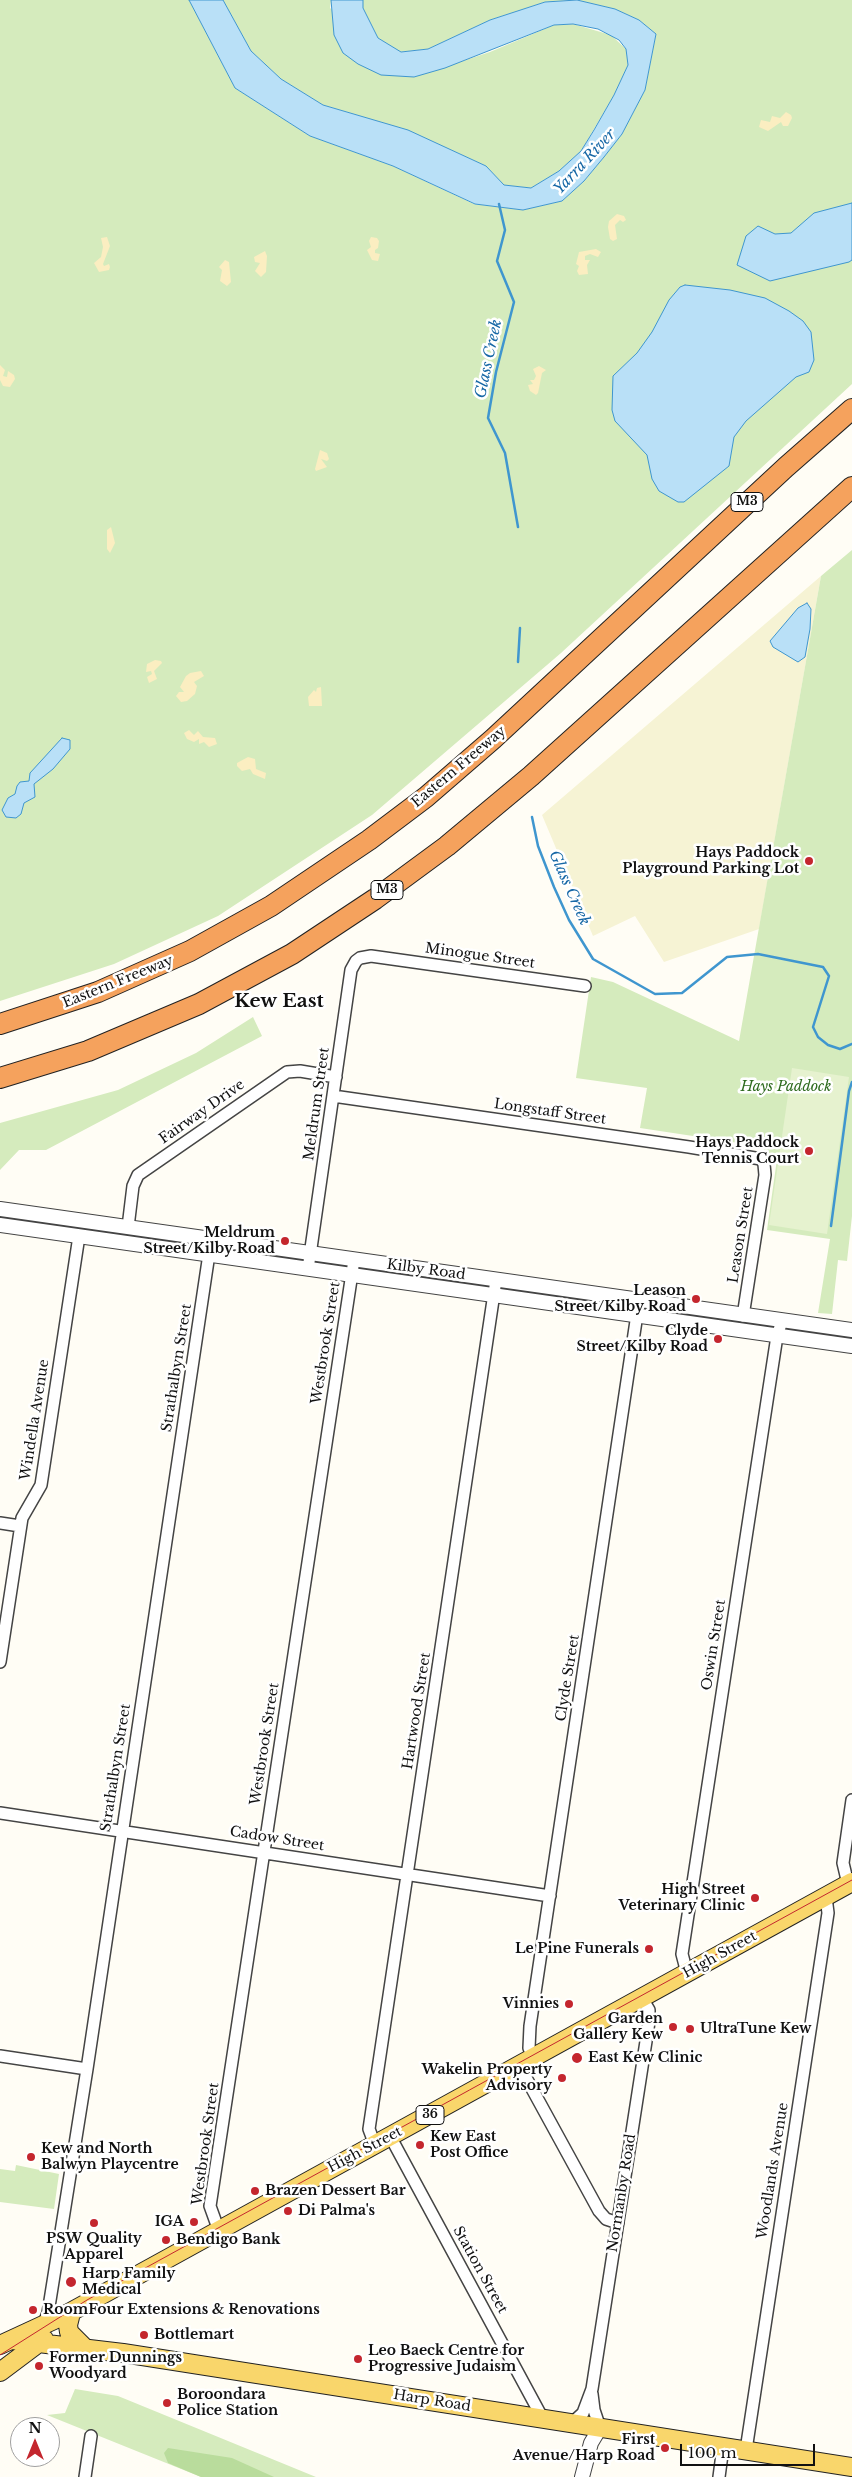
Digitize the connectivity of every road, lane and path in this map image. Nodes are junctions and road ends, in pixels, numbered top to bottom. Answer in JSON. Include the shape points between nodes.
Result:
{"nodes":[{"id":1,"x":852,"y":410,"type":"edge"},
{"id":2,"x":852,"y":487,"type":"edge"},
{"id":3,"x":852,"y":504,"type":"edge"},
{"id":4,"x":716,"y":608,"type":"junction"},
{"id":5,"x":371,"y":956,"type":"joint"},
{"id":6,"x":585,"y":986,"type":"dead end"},
{"id":7,"x":0,"y":1024,"type":"edge"},
{"id":8,"x":336,"y":1077,"type":"junction"},
{"id":9,"x":0,"y":1078,"type":"edge"},
{"id":10,"x":333,"y":1096,"type":"junction"},
{"id":11,"x":761,"y":1159,"type":"joint"},
{"id":12,"x":0,"y":1209,"type":"edge"},
{"id":13,"x":0,"y":1225,"type":"edge"},
{"id":14,"x":128,"y":1228,"type":"junction"},
{"id":15,"x":79,"y":1236,"type":"junction"},
{"id":16,"x":209,"y":1254,"type":"junction"},
{"id":17,"x":309,"y":1254,"type":"junction"},
{"id":18,"x":354,"y":1260,"type":"junction"},
{"id":19,"x":308,"y":1269,"type":"junction"},
{"id":20,"x":351,"y":1275,"type":"junction"},
{"id":21,"x":496,"y":1280,"type":"junction"},
{"id":22,"x":494,"y":1296,"type":"junction"},
{"id":23,"x":639,"y":1301,"type":"junction"},
{"id":24,"x":637,"y":1316,"type":"junction"},
{"id":25,"x":743,"y":1316,"type":"junction"},
{"id":26,"x":782,"y":1321,"type":"junction"},
{"id":27,"x":852,"y":1330,"type":"edge"},
{"id":28,"x":777,"y":1336,"type":"junction"},
{"id":29,"x":852,"y":1346,"type":"edge"},
{"id":30,"x":0,"y":1523,"type":"edge"},
{"id":31,"x":20,"y":1526,"type":"junction"},
{"id":32,"x":0,"y":1662,"type":"edge"},
{"id":33,"x":852,"y":1800,"type":"edge"},
{"id":34,"x":0,"y":1813,"type":"edge"},
{"id":35,"x":122,"y":1831,"type":"junction"},
{"id":36,"x":264,"y":1852,"type":"junction"},
{"id":37,"x":407,"y":1874,"type":"junction"},
{"id":38,"x":850,"y":1883,"type":"edge"},
{"id":39,"x":550,"y":1896,"type":"junction"},
{"id":40,"x":826,"y":1897,"type":"junction"},
{"id":41,"x":687,"y":1973,"type":"junction"},
{"id":42,"x":642,"y":1998,"type":"junction"},
{"id":43,"x":0,"y":2056,"type":"edge"},
{"id":44,"x":526,"y":2062,"type":"junction"},
{"id":45,"x":87,"y":2068,"type":"junction"},
{"id":46,"x":382,"y":2141,"type":"junction"},
{"id":47,"x":618,"y":2223,"type":"junction"},
{"id":48,"x":219,"y":2231,"type":"junction"},
{"id":49,"x":52,"y":2287,"type":"junction"},
{"id":50,"x":68,"y":2316,"type":"junction"},
{"id":51,"x":42,"y":2326,"type":"junction"},
{"id":52,"x":4,"y":2341,"type":"edge"},
{"id":53,"x":38,"y":2344,"type":"junction"},
{"id":54,"x":85,"y":2348,"type":"junction"},
{"id":55,"x":0,"y":2372,"type":"edge"},
{"id":56,"x":592,"y":2390,"type":"junction"},
{"id":57,"x":543,"y":2419,"type":"junction"},
{"id":58,"x":585,"y":2425,"type":"junction"},
{"id":59,"x":91,"y":2436,"type":"dead end"},
{"id":60,"x":723,"y":2447,"type":"junction"},
{"id":61,"x":746,"y":2450,"type":"junction"},
{"id":62,"x":852,"y":2467,"type":"edge"},
{"id":63,"x":582,"y":2476,"type":"edge"},
{"id":64,"x":85,"y":2477,"type":"edge"},
{"id":65,"x":719,"y":2477,"type":"edge"}],
"edges":[{"from":1,"to":7,"type":"highway","name":"Eastern Freeway","number":"M3","via":[[766,485],[493,740],[369,840],[271,906],[190,951],[98,992]]},
{"from":2,"to":4,"type":"highway","number":"M3"},
{"from":3,"to":4,"type":"highway"},
{"from":4,"to":9,"type":"highway","number":"M3","via":[[489,812],[332,929],[249,979],[167,1019],[88,1051]]},
{"from":5,"to":6,"type":"street","name":"Minogue Street"},
{"from":5,"to":8,"type":"street","name":"Meldrum Street","via":[[360,958],[352,970]]},
{"from":8,"to":10,"type":"street","name":"Meldrum Street"},
{"from":8,"to":14,"type":"street","name":"Fairway Drive","via":[[287,1072],[138,1175],[133,1182]]},
{"from":10,"to":11,"type":"street","name":"Longstaff Street"},
{"from":10,"to":17,"type":"street","name":"Meldrum Street"},
{"from":11,"to":25,"type":"street","name":"Leason Street","via":[[765,1176]]},
{"from":12,"to":14,"type":"street","name":"Kilby Road"},
{"from":13,"to":15,"type":"street","name":"Kilby Road"},
{"from":14,"to":17,"type":"street","name":"Kilby Road"},
{"from":15,"to":16,"type":"street","name":"Kilby Road"},
{"from":15,"to":31,"type":"street","name":"Windella Avenue","via":[[41,1485]]},
{"from":16,"to":19,"type":"street","name":"Kilby Road"},
{"from":16,"to":35,"type":"street","name":"Strathalbyn Street"},
{"from":17,"to":18,"type":"street","name":"Kilby Road"},
{"from":17,"to":19,"type":"street","name":"Meldrum Street"},
{"from":18,"to":20,"type":"street","name":"Westbrook Street"},
{"from":18,"to":21,"type":"street","name":"Kilby Road"},
{"from":19,"to":20,"type":"street","name":"Kilby Road"},
{"from":20,"to":22,"type":"street","name":"Kilby Road"},
{"from":20,"to":36,"type":"street","name":"Westbrook Street"},
{"from":21,"to":22,"type":"street","name":"Hartwood Street"},
{"from":21,"to":23,"type":"street","name":"Kilby Road"},
{"from":22,"to":24,"type":"street","name":"Kilby Road"},
{"from":22,"to":37,"type":"street","name":"Hartwood Street"},
{"from":23,"to":24,"type":"street","name":"Clyde Street"},
{"from":23,"to":25,"type":"street","name":"Kilby Road"},
{"from":24,"to":28,"type":"street","name":"Kilby Road"},
{"from":24,"to":39,"type":"street","name":"Clyde Street"},
{"from":25,"to":26,"type":"street","name":"Kilby Road"},
{"from":26,"to":27,"type":"street","name":"Kilby Road"},
{"from":26,"to":28,"type":"street","name":"Oswin Street"},
{"from":28,"to":29,"type":"street","name":"Kilby Road"},
{"from":28,"to":41,"type":"street","name":"Oswin Street","via":[[682,1954]]},
{"from":30,"to":31,"type":"street"},
{"from":31,"to":32,"type":"street","name":"Windella Avenue"},
{"from":33,"to":38,"type":"street","via":[[843,1863]]},
{"from":34,"to":35,"type":"street","name":"Cadow Street"},
{"from":35,"to":36,"type":"street","name":"Cadow Street"},
{"from":35,"to":45,"type":"street","name":"Strathalbyn Street"},
{"from":36,"to":37,"type":"street","name":"Cadow Street"},
{"from":36,"to":48,"type":"street","name":"Westbrook Street","via":[[210,2206]]},
{"from":37,"to":39,"type":"street","name":"Cadow Street"},
{"from":37,"to":46,"type":"street","name":"Hartwood Street","via":[[368,2129]]},
{"from":38,"to":40,"type":"main road","name":"High Street","number":"36"},
{"from":39,"to":44,"type":"street","name":"Clyde Street"},
{"from":40,"to":41,"type":"main road","name":"High Street","number":"36"},
{"from":40,"to":61,"type":"street","name":"Woodlands Avenue","via":[[828,1913]]},
{"from":41,"to":42,"type":"main road","name":"High Street","number":"36"},
{"from":42,"to":44,"type":"main road","name":"High Street","number":"36"},
{"from":42,"to":47,"type":"street","name":"Normanby Road","via":[[649,2010],[649,2022]]},
{"from":43,"to":45,"type":"street"},
{"from":44,"to":46,"type":"main road","name":"High Street","number":"36"},
{"from":44,"to":47,"type":"street","via":[[600,2211],[606,2219]]},
{"from":45,"to":49,"type":"street","name":"Strathalbyn Street"},
{"from":46,"to":48,"type":"main road","name":"High Street","number":"36"},
{"from":46,"to":57,"type":"street","name":"Station Street"},
{"from":47,"to":56,"type":"street","name":"Normanby Road"},
{"from":48,"to":50,"type":"main road","name":"High Street","number":"36"},
{"from":49,"to":50,"type":"street","name":"Strathalbyn Street","via":[[53,2305]]},
{"from":49,"to":51,"type":"street","name":"Strathalbyn Street","via":[[48,2317]]},
{"from":50,"to":51,"type":"main road","name":"High Street","number":"36"},
{"from":50,"to":53,"type":"main road","name":"High Street","number":"36"},
{"from":50,"to":54,"type":"main road","via":[[68,2330]]},
{"from":51,"to":52,"type":"main road","name":"High Street","number":"36"},
{"from":52,"to":53,"type":"main road","name":"Harp Road"},
{"from":53,"to":54,"type":"main road","name":"Harp Road"},
{"from":53,"to":55,"type":"main road","name":"High Street","number":"36"},
{"from":54,"to":57,"type":"main road","name":"Harp Road"},
{"from":56,"to":58,"type":"street","name":"Normanby Road","via":[[583,2413]]},
{"from":56,"to":58,"type":"street","name":"Normanby Road","via":[[594,2410]]},
{"from":57,"to":58,"type":"main road","name":"Harp Road"},
{"from":58,"to":60,"type":"main road","name":"Harp Road"},
{"from":58,"to":63,"type":"street","name":"Normanby Road"},
{"from":59,"to":64,"type":"street"},
{"from":60,"to":61,"type":"main road","name":"Harp Road"},
{"from":60,"to":65,"type":"street"},
{"from":61,"to":62,"type":"main road","name":"Harp Road"}]}
